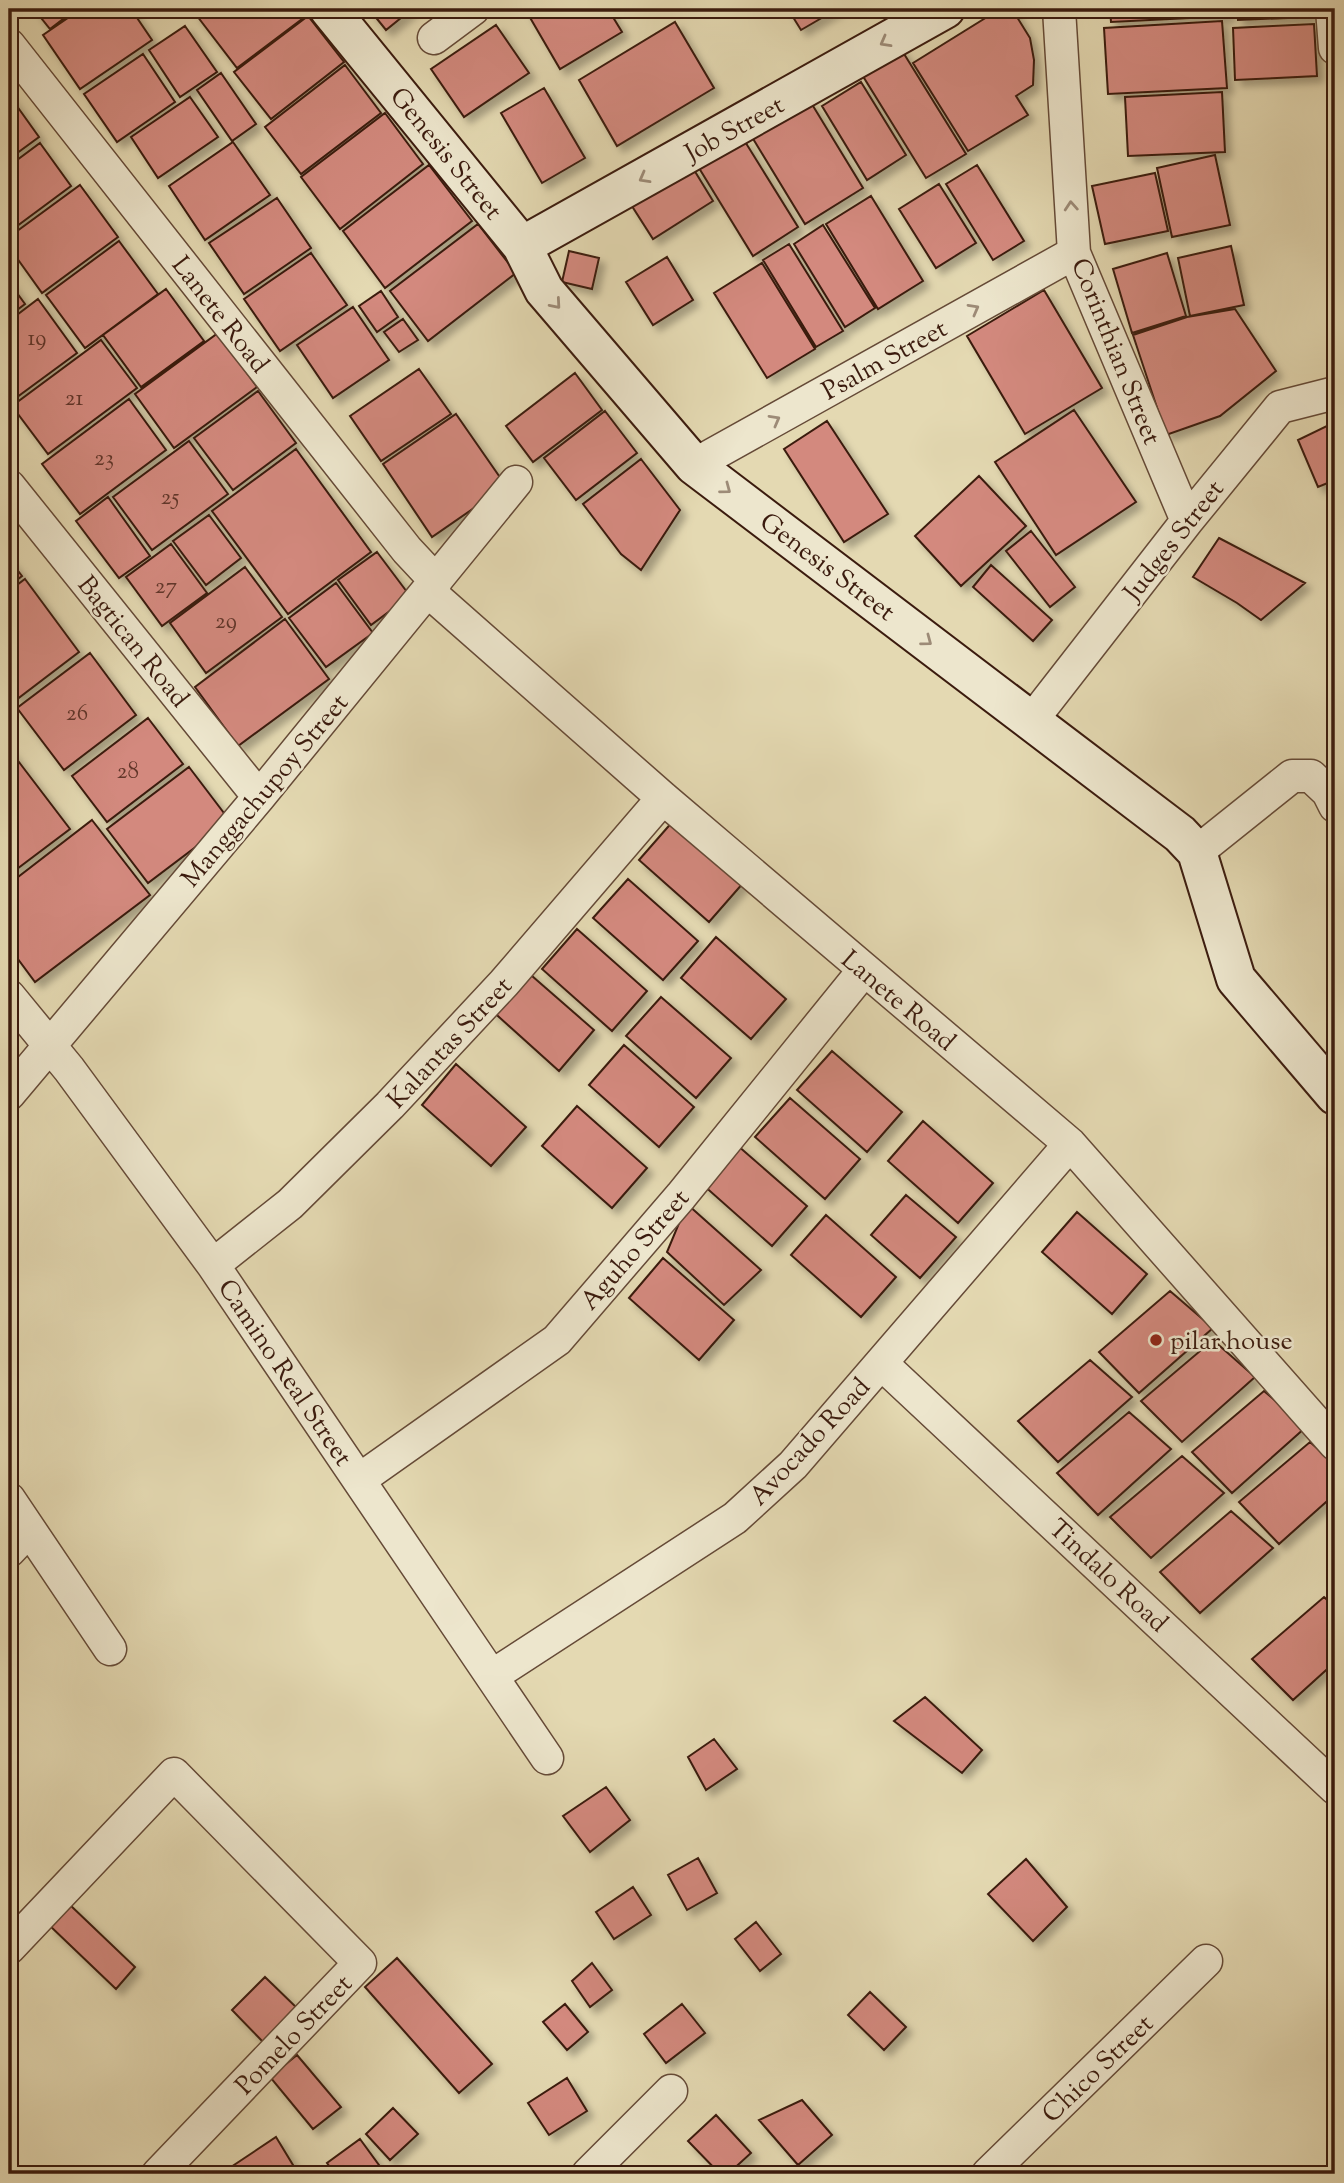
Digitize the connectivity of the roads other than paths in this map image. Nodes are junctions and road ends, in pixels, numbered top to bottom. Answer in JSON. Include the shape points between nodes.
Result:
{"nodes":[{"id":1,"x":329,"y":9,"type":"edge"},
{"id":2,"x":473,"y":9,"type":"edge"},
{"id":3,"x":945,"y":9,"type":"edge"},
{"id":4,"x":1059,"y":9,"type":"edge"},
{"id":5,"x":1332,"y":9,"type":"edge"},
{"id":6,"x":434,"y":38,"type":"dead end"},
{"id":7,"x":9,"y":45,"type":"edge"},
{"id":8,"x":1335,"y":48,"type":"edge"},
{"id":9,"x":522,"y":246,"type":"junction"},
{"id":10,"x":1074,"y":253,"type":"junction"},
{"id":11,"x":1335,"y":393,"type":"edge"},
{"id":12,"x":694,"y":465,"type":"junction"},
{"id":13,"x":516,"y":482,"type":"dead end"},
{"id":14,"x":9,"y":486,"type":"edge"},
{"id":15,"x":1187,"y":521,"type":"junction"},
{"id":16,"x":432,"y":586,"type":"junction"},
{"id":17,"x":1032,"y":720,"type":"junction"},
{"id":18,"x":259,"y":797,"type":"junction"},
{"id":19,"x":663,"y":798,"type":"junction"},
{"id":20,"x":1335,"y":806,"type":"edge"},
{"id":21,"x":1197,"y":852,"type":"junction"},
{"id":22,"x":864,"y":970,"type":"junction"},
{"id":23,"x":9,"y":996,"type":"edge"},
{"id":24,"x":50,"y":1046,"type":"junction"},
{"id":25,"x":9,"y":1094,"type":"edge"},
{"id":26,"x":1335,"y":1095,"type":"edge"},
{"id":27,"x":1070,"y":1144,"type":"junction"},
{"id":28,"x":213,"y":1265,"type":"junction"},
{"id":29,"x":882,"y":1364,"type":"junction"},
{"id":30,"x":1335,"y":1444,"type":"edge"},
{"id":31,"x":359,"y":1480,"type":"junction"},
{"id":32,"x":9,"y":1499,"type":"edge"},
{"id":33,"x":19,"y":1540,"type":"edge"},
{"id":34,"x":110,"y":1649,"type":"dead end"},
{"id":35,"x":492,"y":1676,"type":"junction"},
{"id":36,"x":547,"y":1758,"type":"dead end"},
{"id":37,"x":1335,"y":1788,"type":"edge"},
{"id":38,"x":9,"y":1948,"type":"edge"},
{"id":39,"x":1206,"y":1961,"type":"dead end"},
{"id":40,"x":671,"y":2091,"type":"dead end"},
{"id":41,"x":158,"y":2174,"type":"edge"},
{"id":42,"x":588,"y":2174,"type":"edge"},
{"id":43,"x":988,"y":2174,"type":"edge"}],
"edges":[{"from":1,"to":9,"type":"street","name":"Genesis Street"},
{"from":2,"to":6,"type":"street"},
{"from":3,"to":9,"type":"street","name":"Job Street","one_way":true},
{"from":10,"to":4,"type":"street","name":"Corinthian Street","one_way":true},
{"from":5,"to":8,"type":"street"},
{"from":7,"to":16,"type":"street","name":"Lanete Road"},
{"from":9,"to":12,"type":"street","name":"Genesis Street","one_way":true,"via":[[544,290]]},
{"from":12,"to":10,"type":"street","name":"Psalm Street","one_way":true},
{"from":10,"to":15,"type":"street","name":"Corinthian Street"},
{"from":11,"to":15,"type":"street","name":"Judges Street","via":[[1280,407]]},
{"from":12,"to":17,"type":"street","name":"Genesis Street","one_way":true},
{"from":13,"to":16,"type":"street","name":"Manggachupoy Street"},
{"from":14,"to":18,"type":"street","name":"Bagtican Road"},
{"from":15,"to":17,"type":"street","name":"Judges Street"},
{"from":16,"to":18,"type":"street","name":"Manggachupoy Street"},
{"from":16,"to":19,"type":"street","name":"Lanete Road"},
{"from":17,"to":21,"type":"street","name":"Genesis Street"},
{"from":18,"to":24,"type":"street","name":"Manggachupoy Street"},
{"from":19,"to":22,"type":"street","name":"Lanete Road"},
{"from":19,"to":28,"type":"street","name":"Kalantas Street","via":[[504,983],[390,1105],[289,1204]]},
{"from":20,"to":21,"type":"street","via":[[1311,776],[1292,776]]},
{"from":21,"to":26,"type":"street","name":"Genesis Street","via":[[1236,979]]},
{"from":22,"to":27,"type":"street","name":"Lanete Road"},
{"from":22,"to":31,"type":"street","name":"Aguho Street","via":[[557,1340]]},
{"from":23,"to":24,"type":"street","name":"Camino Real Street"},
{"from":24,"to":25,"type":"street","name":"Manggachupoy Street"},
{"from":24,"to":28,"type":"street","name":"Camino Real Street"},
{"from":27,"to":29,"type":"street","name":"Avocado Road"},
{"from":27,"to":30,"type":"street","name":"Lanete Road"},
{"from":28,"to":31,"type":"street","name":"Camino Real Street"},
{"from":29,"to":35,"type":"street","name":"Avocado Road","via":[[793,1465],[735,1518]]},
{"from":29,"to":37,"type":"street","name":"Tindalo Road"},
{"from":31,"to":35,"type":"street","name":"Camino Real Street"},
{"from":32,"to":33,"type":"street"},
{"from":33,"to":34,"type":"street"},
{"from":35,"to":36,"type":"street","name":"Camino Real Street"},
{"from":38,"to":41,"type":"street","name":"Pomelo Street","via":[[174,1774],[360,1964]]},
{"from":39,"to":43,"type":"street","name":"Chico Street"},
{"from":40,"to":42,"type":"street"}]}
